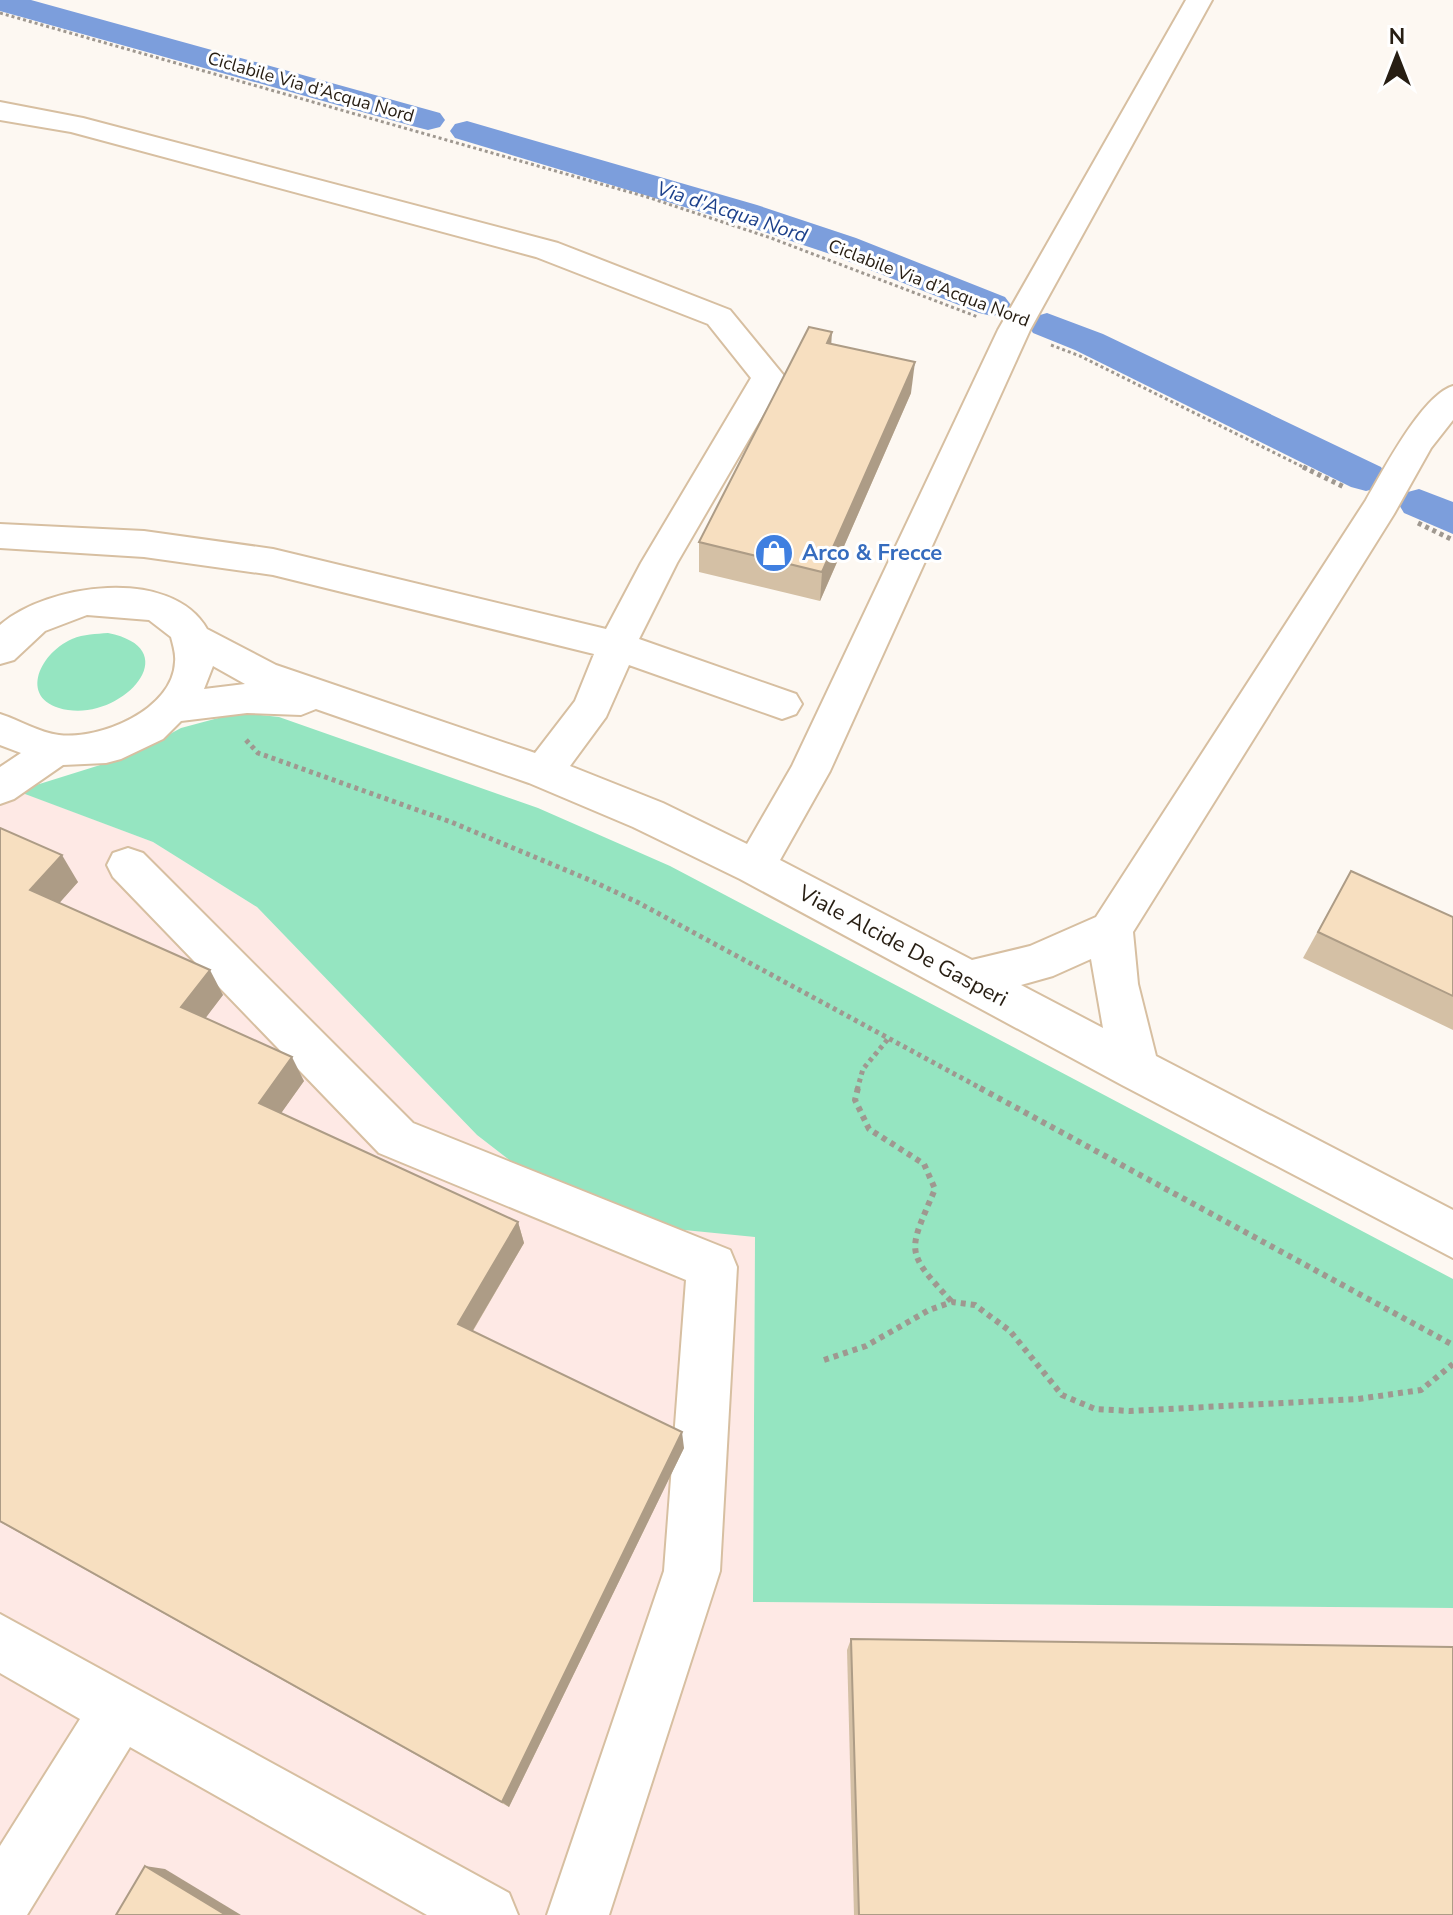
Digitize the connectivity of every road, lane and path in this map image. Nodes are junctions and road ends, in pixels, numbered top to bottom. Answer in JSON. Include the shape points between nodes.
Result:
{"nodes":[{"id":1,"x":1199,"y":0,"type":"edge"},
{"id":2,"x":0,"y":13,"type":"edge"},
{"id":3,"x":0,"y":111,"type":"edge"},
{"id":4,"x":1023,"y":314,"type":"junction"},
{"id":5,"x":1453,"y":397,"type":"edge"},
{"id":6,"x":1381,"y":505,"type":"junction"},
{"id":7,"x":0,"y":536,"type":"edge"},
{"id":8,"x":1453,"y":540,"type":"edge"},
{"id":9,"x":9,"y":634,"type":"edge"},
{"id":10,"x":194,"y":639,"type":"junction"},
{"id":11,"x":617,"y":646,"type":"junction"},
{"id":12,"x":334,"y":702,"type":"junction"},
{"id":13,"x":782,"y":704,"type":"dead end"},
{"id":14,"x":176,"y":707,"type":"junction"},
{"id":15,"x":0,"y":729,"type":"edge"},
{"id":16,"x":244,"y":734,"type":"dead end"},
{"id":17,"x":53,"y":752,"type":"junction"},
{"id":18,"x":543,"y":772,"type":"junction"},
{"id":19,"x":0,"y":788,"type":"edge"},
{"id":20,"x":128,"y":865,"type":"dead end"},
{"id":21,"x":755,"y":867,"type":"junction"},
{"id":22,"x":1111,"y":930,"type":"junction"},
{"id":23,"x":966,"y":980,"type":"junction"},
{"id":24,"x":888,"y":1039,"type":"junction"},
{"id":25,"x":1138,"y":1071,"type":"junction"},
{"id":26,"x":1453,"y":1235,"type":"edge"},
{"id":27,"x":952,"y":1302,"type":"junction"},
{"id":28,"x":1453,"y":1345,"type":"edge"},
{"id":29,"x":824,"y":1360,"type":"dead end"},
{"id":30,"x":1453,"y":1364,"type":"edge"},
{"id":31,"x":0,"y":1642,"type":"edge"},
{"id":32,"x":120,"y":1709,"type":"junction"},
{"id":33,"x":0,"y":1902,"type":"edge"},
{"id":34,"x":487,"y":1915,"type":"edge"},
{"id":35,"x":578,"y":1915,"type":"edge"}],
"edges":[{"from":1,"to":4,"type":"street"},
{"from":2,"to":4,"type":"path","name":"Ciclabile Via d’Acqua Nord","via":[[647,197]]},
{"from":3,"to":11,"type":"street","via":[[73,124],[547,250],[719,317],[768,377],[659,563]]},
{"from":4,"to":6,"type":"path","name":"Ciclabile Via d’Acqua Nord","via":[[1080,356]]},
{"from":4,"to":21,"type":"street","via":[[810,771]]},
{"from":5,"to":6,"type":"street","via":[[1417,442]]},
{"from":6,"to":8,"type":"path","name":"Ciclabile Via d’Acqua Nord"},
{"from":6,"to":22,"type":"street"},
{"from":7,"to":11,"type":"street","via":[[144,544],[273,562]]},
{"from":9,"to":10,"type":"street","name":"Viale Alcide De Gasperi","via":[[57,609],[125,599],[156,605],[179,620]]},
{"from":10,"to":12,"type":"street","name":"Viale Alcide De Gasperi","via":[[262,675]]},
{"from":10,"to":14,"type":"street","via":[[193,680]]},
{"from":11,"to":13,"type":"street"},
{"from":11,"to":18,"type":"street","via":[[592,707]]},
{"from":12,"to":14,"type":"street","name":"Viale Alcide De Gasperi","via":[[247,698]]},
{"from":12,"to":18,"type":"street","name":"Viale Alcide De Gasperi"},
{"from":14,"to":17,"type":"street","via":[[138,735],[111,746]]},
{"from":15,"to":17,"type":"street","via":[[22,743]]},
{"from":16,"to":24,"type":"path","via":[[258,753],[530,851],[639,903]]},
{"from":17,"to":19,"type":"street"},
{"from":18,"to":21,"type":"street","name":"Viale Alcide De Gasperi"},
{"from":20,"to":35,"type":"street","via":[[396,1138],[712,1267],[692,1571]]},
{"from":21,"to":23,"type":"street","name":"Viale Alcide De Gasperi"},
{"from":22,"to":23,"type":"street","via":[[1037,963]]},
{"from":22,"to":25,"type":"street","via":[[1119,1007]]},
{"from":23,"to":25,"type":"street","name":"Viale Alcide De Gasperi"},
{"from":24,"to":27,"type":"path","via":[[863,1069],[855,1100],[869,1129],[924,1164],[935,1189],[914,1238],[918,1265]]},
{"from":24,"to":28,"type":"path"},
{"from":25,"to":26,"type":"street","name":"Viale Alcide De Gasperi"},
{"from":27,"to":29,"type":"path","via":[[866,1346]]},
{"from":27,"to":30,"type":"path","via":[[975,1305],[1010,1331],[1062,1395],[1095,1409],[1358,1399],[1421,1390]]},
{"from":31,"to":32,"type":"street"},
{"from":32,"to":33,"type":"street"},
{"from":32,"to":34,"type":"street"}]}
